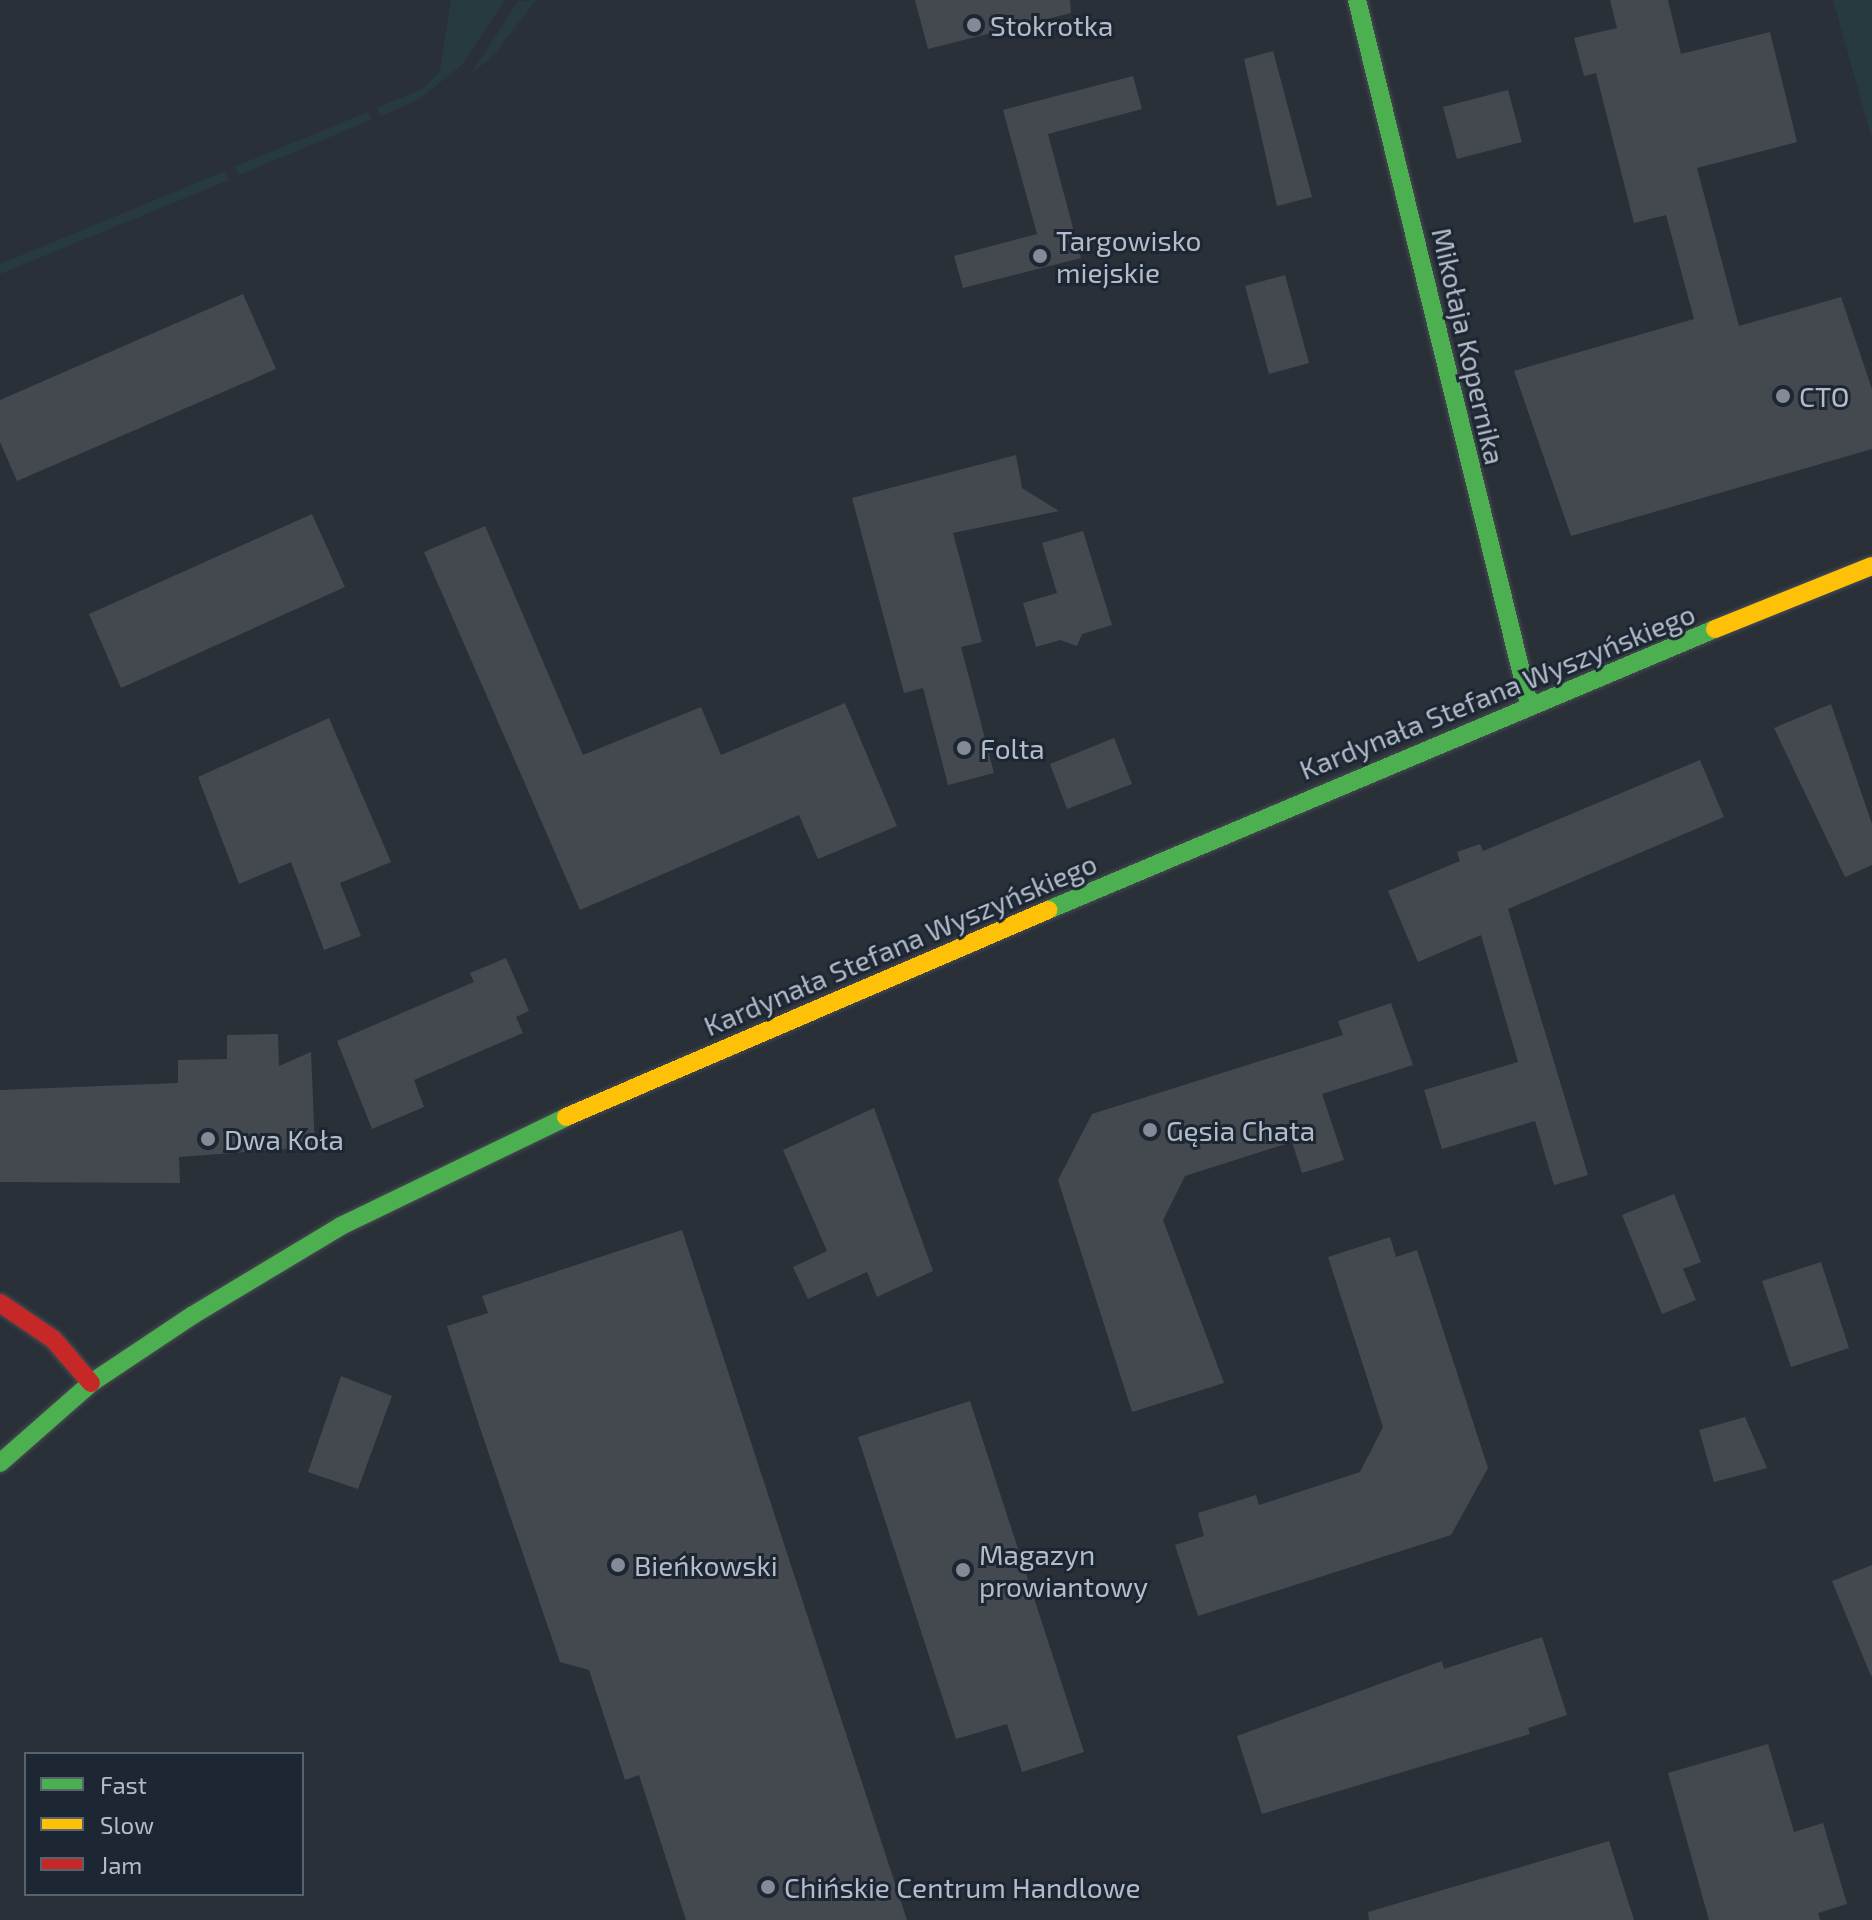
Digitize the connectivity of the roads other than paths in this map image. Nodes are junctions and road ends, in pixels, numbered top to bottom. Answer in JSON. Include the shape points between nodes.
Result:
{"nodes":[{"id":1,"x":1357,"y":0,"type":"edge"},
{"id":2,"x":1872,"y":566,"type":"edge"},
{"id":3,"x":1529,"y":704,"type":"junction"},
{"id":4,"x":0,"y":1303,"type":"edge"},
{"id":5,"x":91,"y":1383,"type":"junction"},
{"id":6,"x":0,"y":1463,"type":"edge"}],
"edges":[{"from":1,"to":3,"type":"street","name":"Mikołaja Kopernika"},
{"from":2,"to":3,"type":"street","name":"Kardynała Stefana Wyszyńskiego"},
{"from":3,"to":5,"type":"street","name":"Kardynała Stefana Wyszyńskiego","via":[[502,1144],[341,1226]]},
{"from":4,"to":5,"type":"street","via":[[53,1339]]},
{"from":5,"to":6,"type":"street","name":"Kardynała Stefana Wyszyńskiego"}]}
